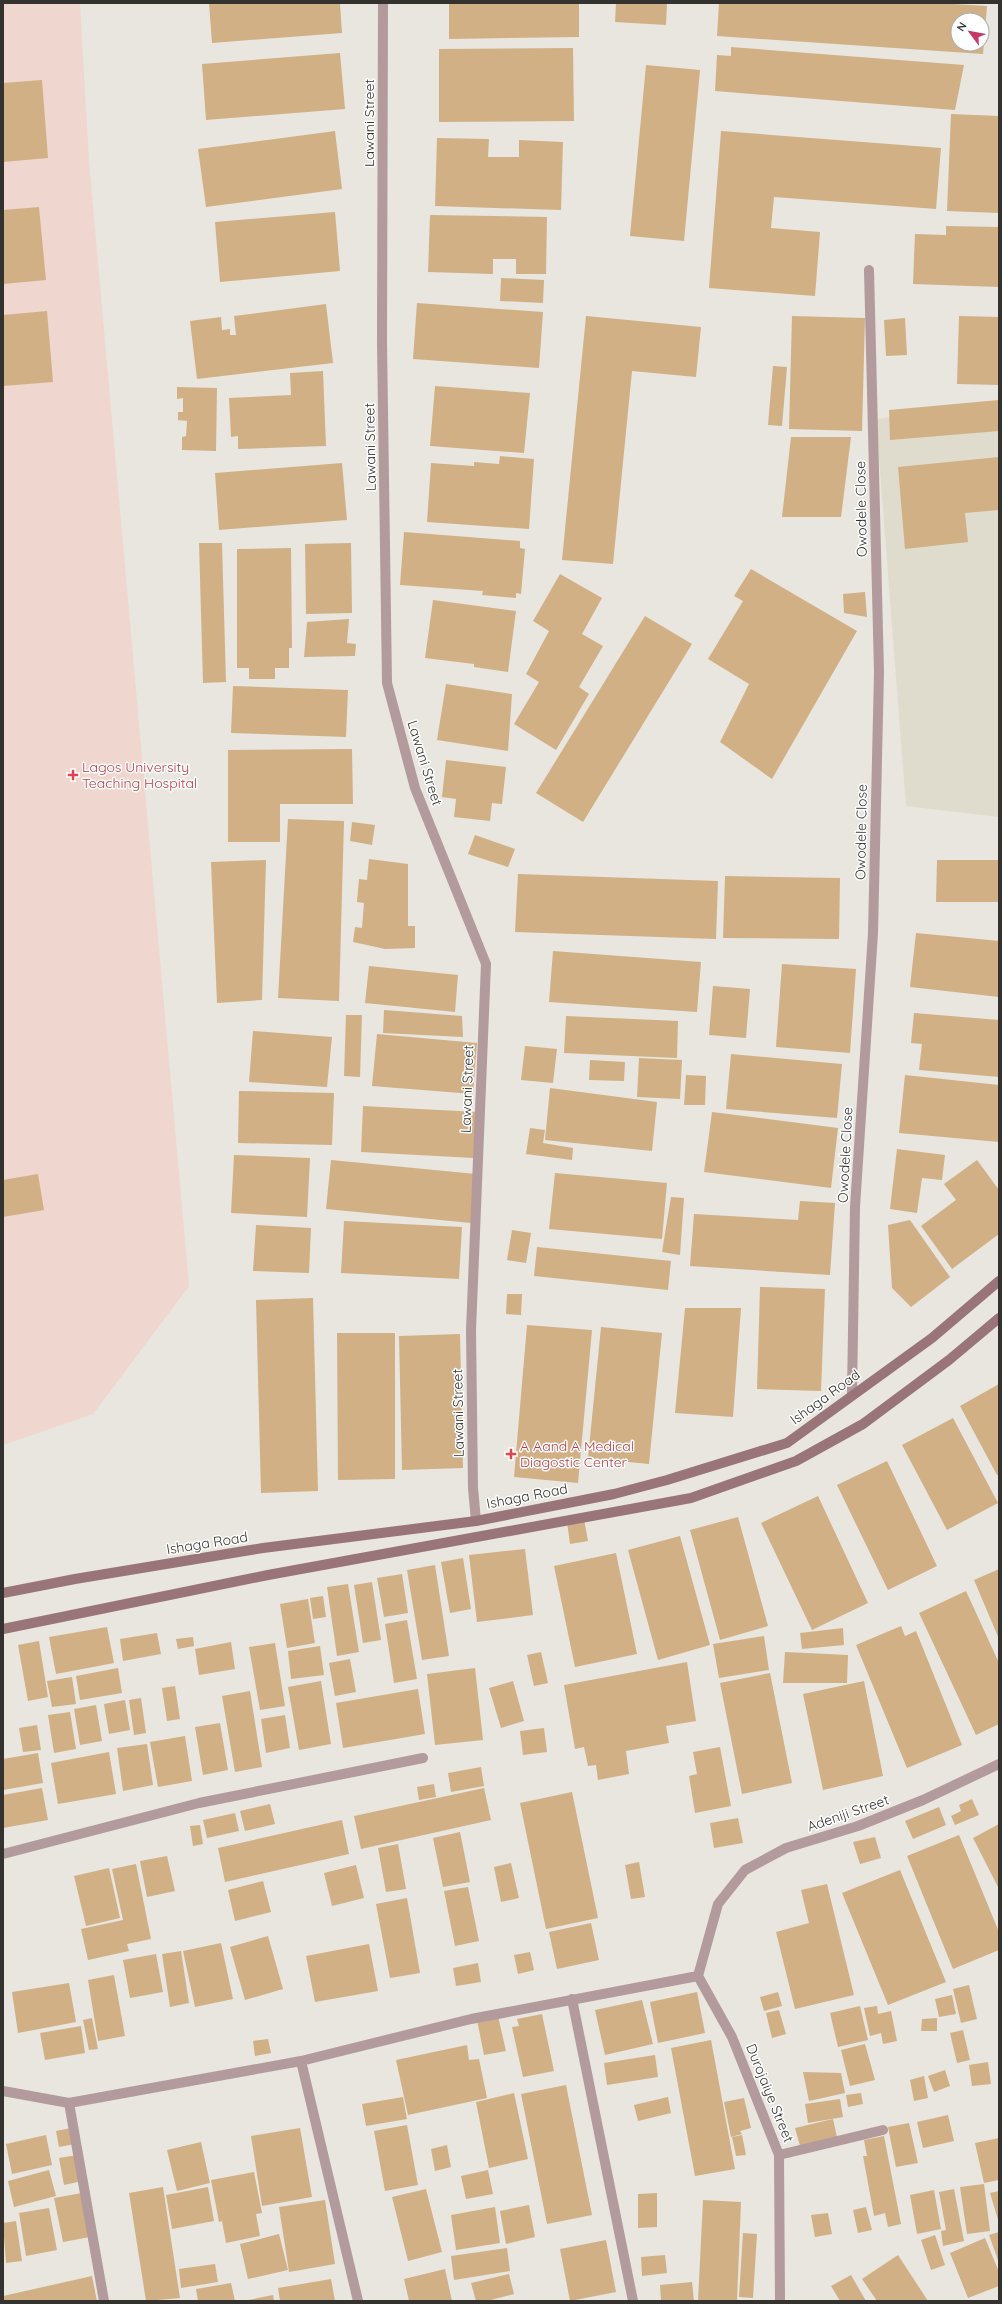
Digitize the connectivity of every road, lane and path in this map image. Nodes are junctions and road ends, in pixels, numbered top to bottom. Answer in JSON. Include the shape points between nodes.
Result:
{"nodes":[{"id":1,"x":383,"y":3,"type":"edge"},
{"id":2,"x":869,"y":270,"type":"dead end"},
{"id":3,"x":999,"y":1281,"type":"edge"},
{"id":4,"x":999,"y":1318,"type":"edge"},
{"id":5,"x":852,"y":1394,"type":"junction"},
{"id":6,"x":476,"y":1521,"type":"junction"},
{"id":7,"x":3,"y":1593,"type":"edge"},
{"id":8,"x":3,"y":1629,"type":"edge"},
{"id":9,"x":423,"y":1758,"type":"dead end"},
{"id":10,"x":999,"y":1764,"type":"edge"},
{"id":11,"x":3,"y":1854,"type":"edge"},
{"id":12,"x":698,"y":1976,"type":"junction"},
{"id":13,"x":572,"y":1999,"type":"junction"},
{"id":14,"x":301,"y":2061,"type":"junction"},
{"id":15,"x":3,"y":2091,"type":"edge"},
{"id":16,"x":69,"y":2103,"type":"junction"},
{"id":17,"x":883,"y":2130,"type":"dead end"},
{"id":18,"x":779,"y":2155,"type":"junction"},
{"id":19,"x":104,"y":2301,"type":"edge"},
{"id":20,"x":358,"y":2301,"type":"edge"},
{"id":21,"x":633,"y":2301,"type":"edge"},
{"id":22,"x":780,"y":2301,"type":"edge"}],
"edges":[{"from":1,"to":6,"type":"street","name":"Lawani Street","via":[[382,342],[387,684],[415,788],[486,964],[471,1330],[473,1488]]},
{"from":2,"to":5,"type":"street","name":"Owodele Close","via":[[879,672],[873,932],[855,1208]]},
{"from":3,"to":5,"type":"main road","name":"Ishaga Road","via":[[932,1338]]},
{"from":4,"to":8,"type":"main road","via":[[949,1360],[863,1424],[796,1461],[691,1498],[268,1575]]},
{"from":5,"to":6,"type":"main road","name":"Ishaga Road","via":[[787,1442],[614,1494]]},
{"from":6,"to":7,"type":"main road","name":"Ishaga Road","via":[[263,1548]]},
{"from":9,"to":11,"type":"street","via":[[199,1803]]},
{"from":10,"to":12,"type":"street","name":"Adeniji Street","via":[[909,1806],[858,1826],[786,1848],[745,1870],[718,1904]]},
{"from":12,"to":13,"type":"street"},
{"from":12,"to":18,"type":"street","name":"Durojaiye Street","via":[[732,2037]]},
{"from":13,"to":14,"type":"street","via":[[471,2019]]},
{"from":13,"to":21,"type":"street"},
{"from":14,"to":16,"type":"street"},
{"from":14,"to":20,"type":"street"},
{"from":15,"to":16,"type":"street"},
{"from":16,"to":19,"type":"street"},
{"from":17,"to":18,"type":"street"},
{"from":18,"to":22,"type":"street","name":"Durojaiye Street"}]}
